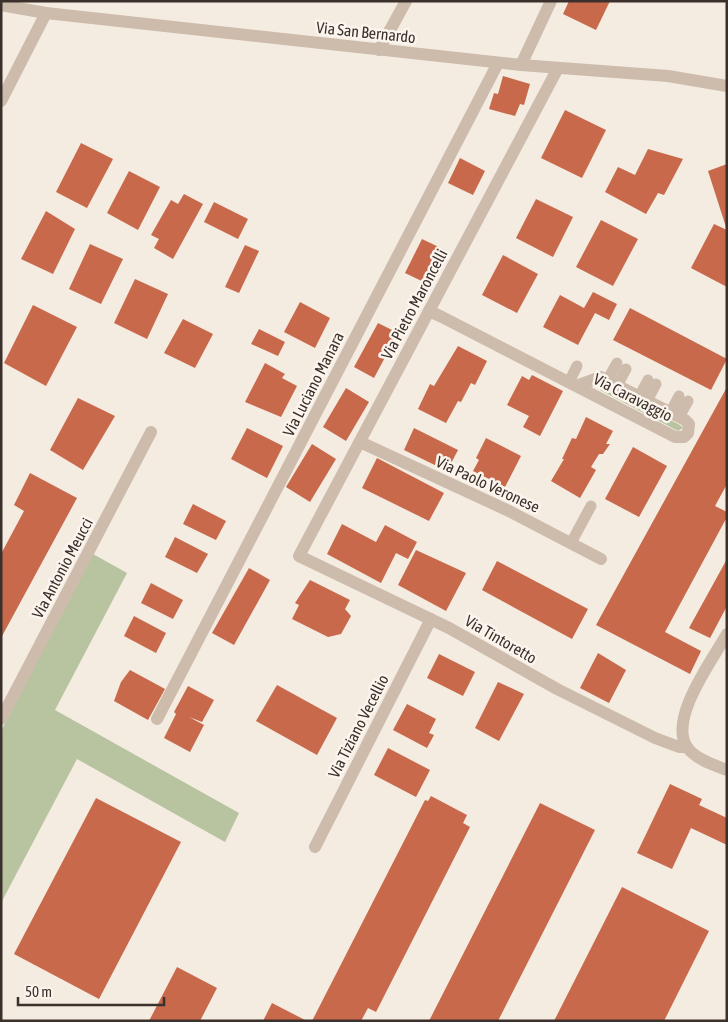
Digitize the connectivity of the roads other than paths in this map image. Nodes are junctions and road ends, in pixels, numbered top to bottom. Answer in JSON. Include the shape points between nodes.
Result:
{"nodes":[{"id":1,"x":406,"y":1,"type":"edge"},
{"id":2,"x":551,"y":1,"type":"edge"},
{"id":3,"x":1,"y":5,"type":"edge"},
{"id":4,"x":46,"y":13,"type":"junction"},
{"id":5,"x":379,"y":50,"type":"junction"},
{"id":6,"x":498,"y":63,"type":"junction"},
{"id":7,"x":521,"y":66,"type":"junction"},
{"id":8,"x":558,"y":68,"type":"junction"},
{"id":9,"x":727,"y":86,"type":"edge"},
{"id":10,"x":1,"y":101,"type":"edge"},
{"id":11,"x":429,"y":311,"type":"junction"},
{"id":12,"x":577,"y":366,"type":"dead end"},
{"id":13,"x":622,"y":366,"type":"dead end"},
{"id":14,"x":652,"y":382,"type":"dead end"},
{"id":15,"x":612,"y":383,"type":"junction"},
{"id":16,"x":572,"y":384,"type":"junction"},
{"id":17,"x":684,"y":398,"type":"dead end"},
{"id":18,"x":643,"y":399,"type":"junction"},
{"id":19,"x":674,"y":415,"type":"junction"},
{"id":20,"x":151,"y":432,"type":"dead end"},
{"id":21,"x":360,"y":442,"type":"junction"},
{"id":22,"x":590,"y":506,"type":"dead end"},
{"id":23,"x":570,"y":543,"type":"junction"},
{"id":24,"x":299,"y":556,"type":"joint"},
{"id":25,"x":602,"y":558,"type":"dead end"},
{"id":26,"x":431,"y":619,"type":"junction"},
{"id":27,"x":727,"y":634,"type":"edge"},
{"id":28,"x":1,"y":719,"type":"edge"},
{"id":29,"x":157,"y":719,"type":"dead end"},
{"id":30,"x":687,"y":747,"type":"junction"},
{"id":31,"x":727,"y":770,"type":"edge"},
{"id":32,"x":315,"y":847,"type":"dead end"}],
"edges":[{"from":1,"to":5,"type":"street"},
{"from":2,"to":7,"type":"street"},
{"from":3,"to":4,"type":"street","name":"Via San Bernardo"},
{"from":4,"to":5,"type":"street","name":"Via San Bernardo"},
{"from":4,"to":10,"type":"street"},
{"from":5,"to":6,"type":"street","name":"Via San Bernardo"},
{"from":6,"to":7,"type":"street","name":"Via San Bernardo"},
{"from":6,"to":29,"type":"street","name":"Via Luciano Manara"},
{"from":7,"to":8,"type":"street","name":"Via San Bernardo"},
{"from":8,"to":9,"type":"street","name":"Via San Bernardo","via":[[668,76]]},
{"from":8,"to":11,"type":"street","name":"Via Pietro Maroncelli"},
{"from":11,"to":16,"type":"street","name":"Via Caravaggio"},
{"from":11,"to":21,"type":"street","name":"Via Pietro Maroncelli"},
{"from":12,"to":16,"type":"lane"},
{"from":13,"to":15,"type":"lane"},
{"from":14,"to":18,"type":"lane"},
{"from":15,"to":16,"type":"street","name":"Via Caravaggio","via":[[601,377]]},
{"from":15,"to":18,"type":"street","name":"Via Caravaggio"},
{"from":16,"to":19,"type":"street","name":"Via Caravaggio","via":[[675,436],[684,437],[689,424]]},
{"from":17,"to":19,"type":"lane"},
{"from":18,"to":19,"type":"street","name":"Via Caravaggio"},
{"from":20,"to":28,"type":"street","name":"Via Antonio Meucci"},
{"from":21,"to":23,"type":"street","name":"Via Paolo Veronese"},
{"from":21,"to":24,"type":"street","name":"Via Pietro Maroncelli"},
{"from":22,"to":23,"type":"lane"},
{"from":23,"to":25,"type":"street","name":"Via Paolo Veronese"},
{"from":24,"to":26,"type":"street","name":"Via Tintoretto"},
{"from":26,"to":30,"type":"street","name":"Via Tintoretto","via":[[557,690],[655,738]]},
{"from":26,"to":32,"type":"street","name":"Via Tiziano Vecellio"},
{"from":27,"to":30,"type":"street","via":[[692,695],[682,720]]},
{"from":30,"to":31,"type":"street","via":[[702,759]]}]}
